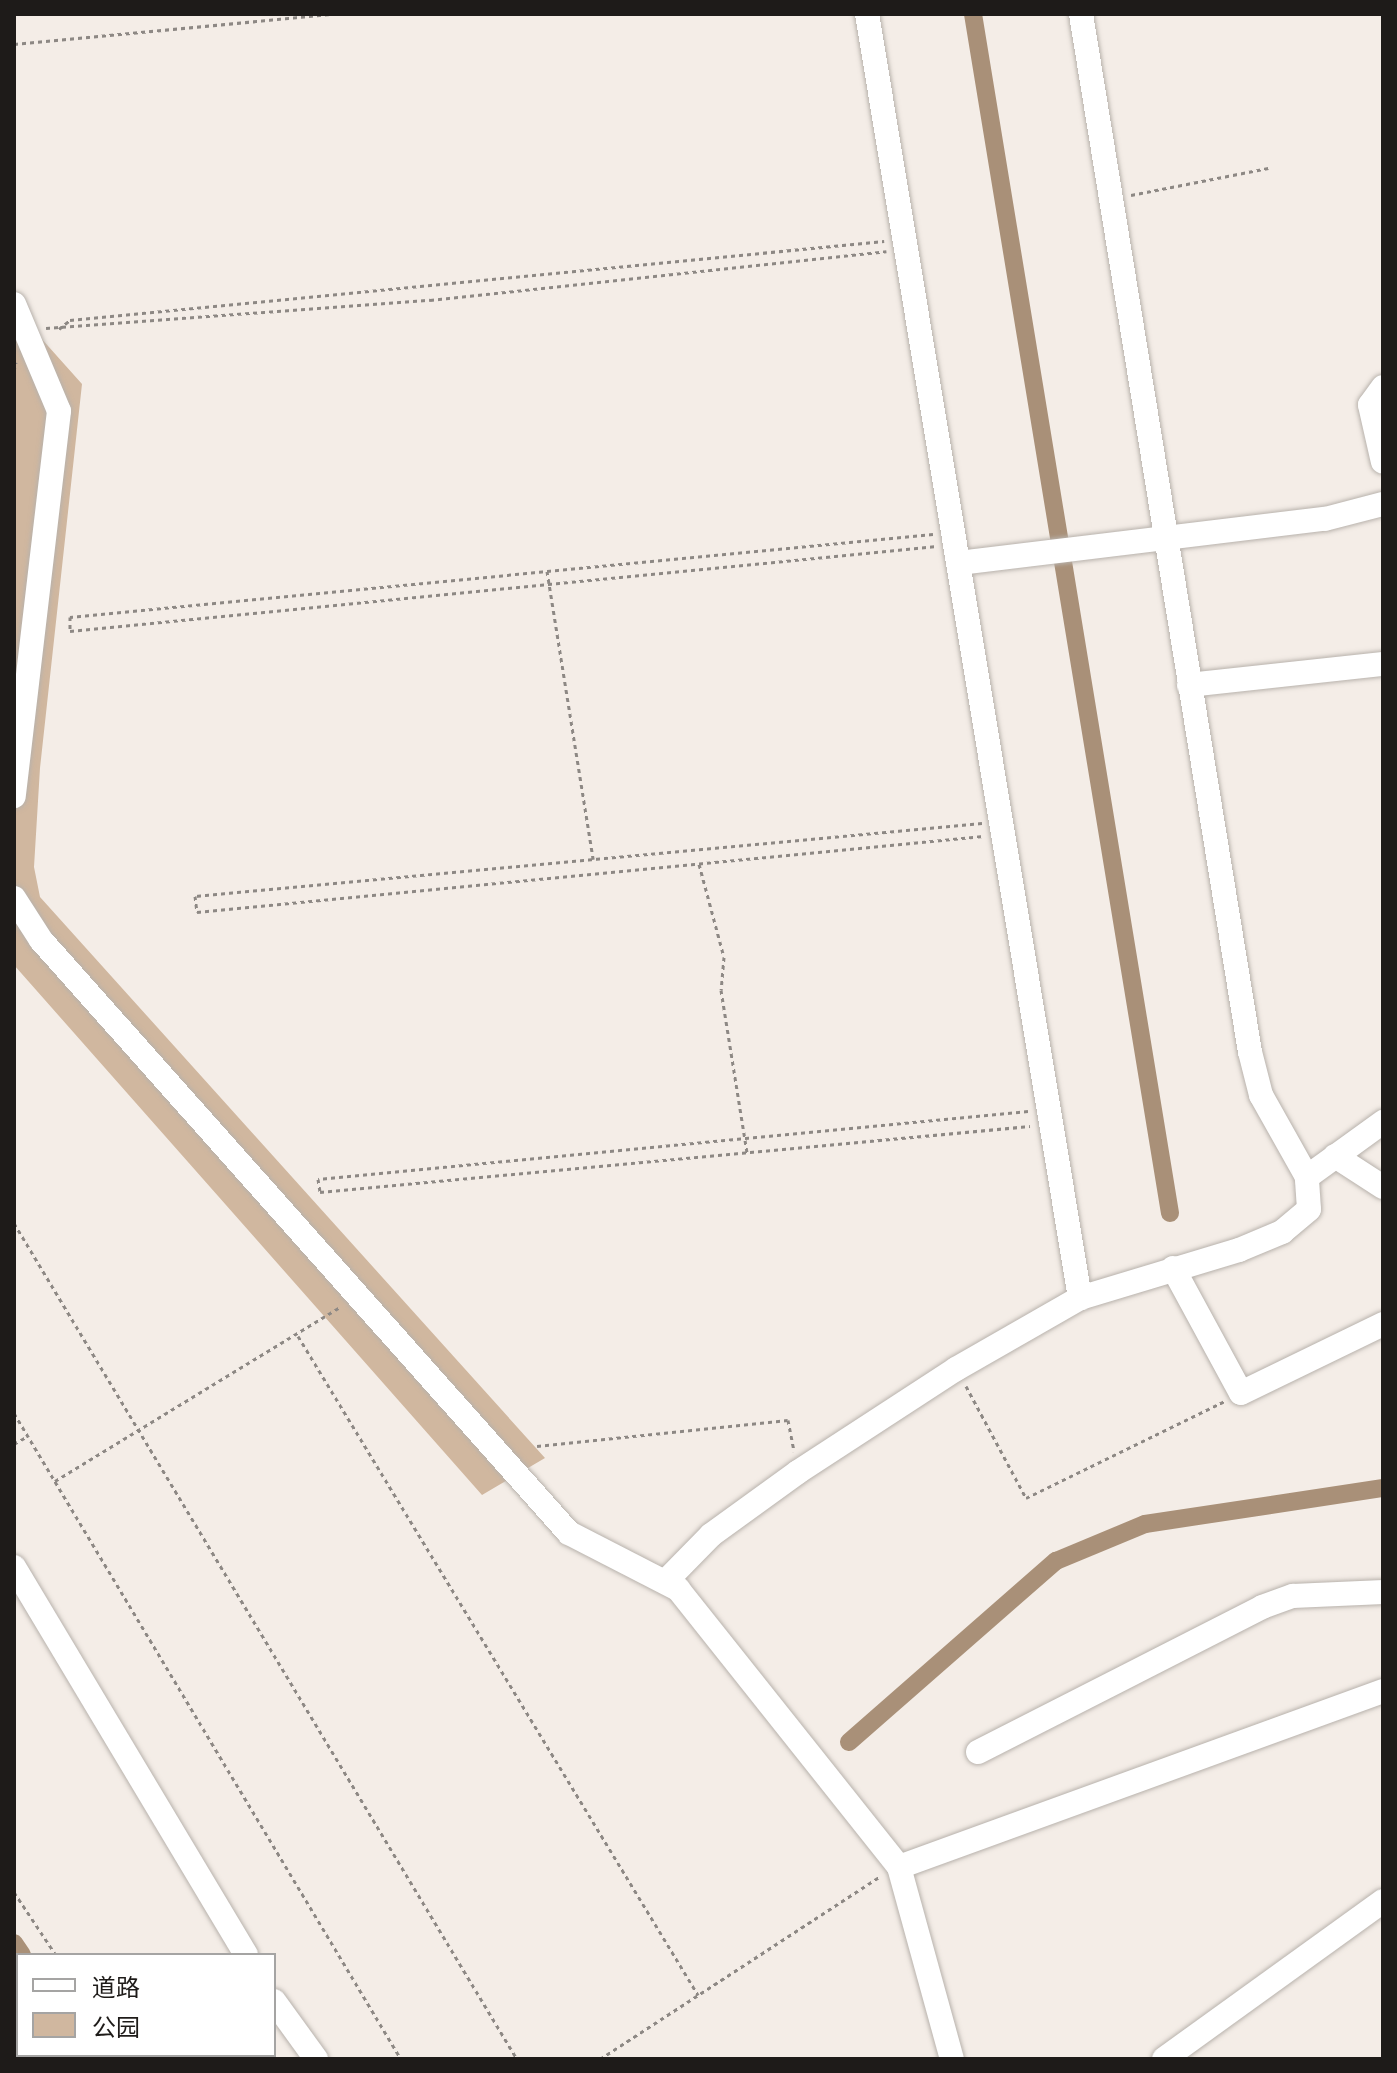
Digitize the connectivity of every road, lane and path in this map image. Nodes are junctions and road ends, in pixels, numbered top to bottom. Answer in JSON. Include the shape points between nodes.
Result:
{"nodes":[{"id":1,"x":331,"y":14,"type":"edge"},
{"id":2,"x":867,"y":14,"type":"edge"},
{"id":3,"x":1081,"y":14,"type":"edge"},
{"id":4,"x":14,"y":44,"type":"edge"},
{"id":5,"x":1268,"y":168,"type":"dead end"},
{"id":6,"x":1110,"y":199,"type":"junction"},
{"id":7,"x":905,"y":244,"type":"junction"},
{"id":8,"x":18,"y":311,"type":"edge"},
{"id":9,"x":59,"y":329,"type":"junction"},
{"id":10,"x":1383,"y":387,"type":"edge"},
{"id":11,"x":1383,"y":462,"type":"edge"},
{"id":12,"x":1383,"y":504,"type":"edge"},
{"id":13,"x":1165,"y":540,"type":"junction"},
{"id":14,"x":957,"y":546,"type":"junction"},
{"id":15,"x":547,"y":571,"type":"junction"},
{"id":16,"x":549,"y":585,"type":"junction"},
{"id":17,"x":1383,"y":664,"type":"edge"},
{"id":18,"x":1189,"y":685,"type":"junction"},
{"id":19,"x":14,"y":796,"type":"edge"},
{"id":20,"x":1001,"y":828,"type":"junction"},
{"id":21,"x":593,"y":860,"type":"junction"},
{"id":22,"x":699,"y":864,"type":"junction"},
{"id":23,"x":14,"y":898,"type":"edge"},
{"id":24,"x":1049,"y":1117,"type":"junction"},
{"id":25,"x":1383,"y":1122,"type":"edge"},
{"id":26,"x":746,"y":1138,"type":"junction"},
{"id":27,"x":747,"y":1153,"type":"junction"},
{"id":28,"x":1335,"y":1156,"type":"junction"},
{"id":29,"x":1307,"y":1177,"type":"junction"},
{"id":30,"x":1383,"y":1187,"type":"edge"},
{"id":31,"x":14,"y":1223,"type":"edge"},
{"id":32,"x":1173,"y":1268,"type":"junction"},
{"id":33,"x":356,"y":1294,"type":"junction"},
{"id":34,"x":1080,"y":1298,"type":"junction"},
{"id":35,"x":1383,"y":1324,"type":"edge"},
{"id":36,"x":298,"y":1336,"type":"junction"},
{"id":37,"x":956,"y":1369,"type":"junction"},
{"id":38,"x":1241,"y":1393,"type":"junction"},
{"id":39,"x":14,"y":1413,"type":"edge"},
{"id":40,"x":139,"y":1431,"type":"junction"},
{"id":41,"x":28,"y":1436,"type":"junction"},
{"id":42,"x":14,"y":1444,"type":"edge"},
{"id":43,"x":537,"y":1446,"type":"dead end"},
{"id":44,"x":798,"y":1472,"type":"junction"},
{"id":45,"x":55,"y":1481,"type":"junction"},
{"id":46,"x":14,"y":1567,"type":"edge"},
{"id":47,"x":667,"y":1580,"type":"junction"},
{"id":48,"x":1383,"y":1592,"type":"edge"},
{"id":49,"x":1383,"y":1691,"type":"edge"},
{"id":50,"x":978,"y":1752,"type":"dead end"},
{"id":51,"x":899,"y":1867,"type":"junction"},
{"id":52,"x":14,"y":1892,"type":"edge"},
{"id":53,"x":1383,"y":1901,"type":"edge"},
{"id":54,"x":55,"y":1953,"type":"edge"},
{"id":55,"x":245,"y":1953,"type":"edge"},
{"id":56,"x":698,"y":1995,"type":"junction"},
{"id":57,"x":276,"y":2004,"type":"edge"},
{"id":58,"x":316,"y":2059,"type":"edge"},
{"id":59,"x":401,"y":2059,"type":"edge"},
{"id":60,"x":517,"y":2059,"type":"edge"},
{"id":61,"x":600,"y":2059,"type":"edge"},
{"id":62,"x":952,"y":2059,"type":"edge"},
{"id":63,"x":1164,"y":2059,"type":"edge"}],
"edges":[{"from":1,"to":4,"type":"path"},
{"from":2,"to":7,"type":"street"},
{"from":3,"to":6,"type":"street"},
{"from":5,"to":6,"type":"path"},
{"from":6,"to":13,"type":"street"},
{"from":7,"to":9,"type":"path","via":[[430,300]]},
{"from":7,"to":9,"type":"path","via":[[70,320]]},
{"from":7,"to":14,"type":"street"},
{"from":8,"to":9,"type":"path"},
{"from":8,"to":19,"type":"street","via":[[59,411],[58,462]]},
{"from":10,"to":11,"type":"street","via":[[1370,405]]},
{"from":12,"to":13,"type":"street","via":[[1325,519]]},
{"from":13,"to":14,"type":"street","via":[[1029,554]]},
{"from":13,"to":18,"type":"street"},
{"from":14,"to":15,"type":"path"},
{"from":14,"to":16,"type":"path"},
{"from":14,"to":20,"type":"street"},
{"from":15,"to":16,"type":"path"},
{"from":15,"to":16,"type":"path","via":[[70,617],[70,631]]},
{"from":16,"to":21,"type":"path"},
{"from":17,"to":18,"type":"street"},
{"from":18,"to":29,"type":"street","via":[[1250,1052],[1261,1095]]},
{"from":20,"to":21,"type":"path"},
{"from":20,"to":22,"type":"path"},
{"from":20,"to":24,"type":"street"},
{"from":21,"to":22,"type":"path","via":[[195,896],[197,912]]},
{"from":22,"to":26,"type":"path","via":[[724,957],[721,990]]},
{"from":23,"to":33,"type":"street","via":[[41,940]]},
{"from":24,"to":26,"type":"path"},
{"from":24,"to":27,"type":"path"},
{"from":24,"to":34,"type":"street"},
{"from":25,"to":28,"type":"street"},
{"from":26,"to":27,"type":"path"},
{"from":26,"to":27,"type":"path","via":[[318,1179],[320,1192]]},
{"from":28,"to":29,"type":"street"},
{"from":28,"to":30,"type":"street"},
{"from":29,"to":32,"type":"street","via":[[1309,1209],[1300,1220],[1239,1250]]},
{"from":31,"to":40,"type":"path"},
{"from":32,"to":34,"type":"street"},
{"from":32,"to":38,"type":"street"},
{"from":33,"to":36,"type":"path"},
{"from":33,"to":47,"type":"street","via":[[569,1533]]},
{"from":34,"to":37,"type":"street"},
{"from":35,"to":38,"type":"street"},
{"from":36,"to":40,"type":"path"},
{"from":36,"to":56,"type":"path"},
{"from":37,"to":38,"type":"path","via":[[1026,1498]]},
{"from":37,"to":44,"type":"street"},
{"from":39,"to":41,"type":"path"},
{"from":40,"to":45,"type":"path"},
{"from":40,"to":60,"type":"path"},
{"from":41,"to":42,"type":"path"},
{"from":41,"to":45,"type":"path"},
{"from":43,"to":44,"type":"path","via":[[788,1420]]},
{"from":44,"to":47,"type":"street","via":[[711,1535]]},
{"from":45,"to":59,"type":"path"},
{"from":46,"to":55,"type":"street"},
{"from":47,"to":51,"type":"street"},
{"from":48,"to":50,"type":"street","via":[[1293,1596],[1262,1607]]},
{"from":49,"to":51,"type":"street"},
{"from":51,"to":56,"type":"path"},
{"from":51,"to":62,"type":"street"},
{"from":52,"to":54,"type":"path"},
{"from":53,"to":63,"type":"street"},
{"from":56,"to":61,"type":"path"},
{"from":57,"to":58,"type":"street"}]}
